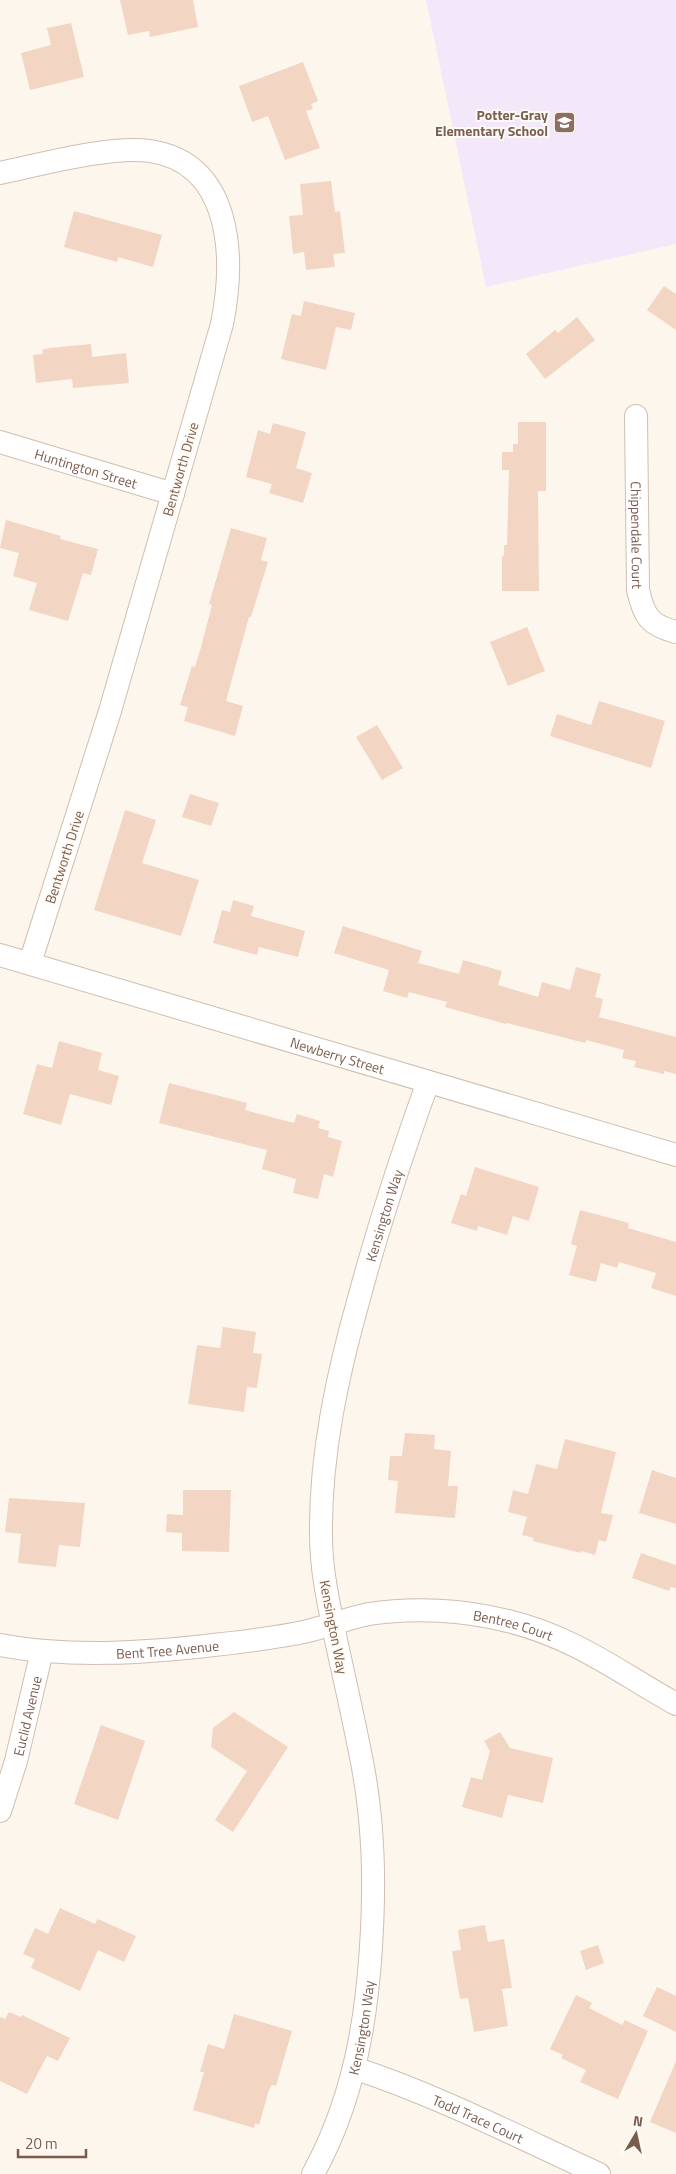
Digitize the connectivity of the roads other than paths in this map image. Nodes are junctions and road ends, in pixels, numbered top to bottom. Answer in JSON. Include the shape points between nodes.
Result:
{"nodes":[{"id":1,"x":0,"y":173,"type":"edge"},
{"id":2,"x":636,"y":416,"type":"dead end"},
{"id":3,"x":0,"y":442,"type":"edge"},
{"id":4,"x":173,"y":494,"type":"junction"},
{"id":5,"x":676,"y":632,"type":"edge"},
{"id":6,"x":0,"y":955,"type":"edge"},
{"id":7,"x":30,"y":963,"type":"junction"},
{"id":8,"x":428,"y":1082,"type":"junction"},
{"id":9,"x":676,"y":1155,"type":"edge"},
{"id":10,"x":333,"y":1625,"type":"junction"},
{"id":11,"x":0,"y":1644,"type":"edge"},
{"id":12,"x":42,"y":1651,"type":"junction"},
{"id":13,"x":676,"y":1704,"type":"edge"},
{"id":14,"x":0,"y":1811,"type":"edge"},
{"id":15,"x":354,"y":2068,"type":"junction"},
{"id":16,"x":313,"y":2174,"type":"edge"},
{"id":17,"x":599,"y":2174,"type":"edge"}],
"edges":[{"from":1,"to":4,"type":"street","name":"Bentworth Drive","via":[[93,155],[148,150],[173,155],[193,168],[209,186],[226,237],[228,294]]},
{"from":2,"to":5,"type":"street","name":"Chippendale Court","via":[[638,590],[648,618],[660,628]]},
{"from":3,"to":4,"type":"street","name":"Huntington Street"},
{"from":4,"to":7,"type":"street","name":"Bentworth Drive","via":[[110,711]]},
{"from":6,"to":7,"type":"street","name":"Newberry Street"},
{"from":7,"to":8,"type":"street","name":"Newberry Street"},
{"from":8,"to":9,"type":"street","name":"Newberry Street"},
{"from":8,"to":10,"type":"street","name":"Kensington Way","via":[[365,1273],[330,1421],[321,1537],[324,1578]]},
{"from":10,"to":12,"type":"street","name":"Bent Tree Avenue","via":[[293,1634],[183,1649],[127,1653]]},
{"from":10,"to":13,"type":"street","name":"Bentree Court","via":[[368,1614],[399,1610],[449,1612],[506,1620],[535,1628],[584,1649]]},
{"from":10,"to":15,"type":"street","name":"Kensington Way","via":[[362,1764],[375,1868],[369,1977]]},
{"from":11,"to":12,"type":"street","name":"Bent Tree Avenue"},
{"from":12,"to":14,"type":"street","name":"Euclid Avenue","via":[[16,1760]]},
{"from":15,"to":16,"type":"street","name":"Kensington Way","via":[[338,2122]]},
{"from":15,"to":17,"type":"street","name":"Todd Trace Court","via":[[427,2095]]}]}
